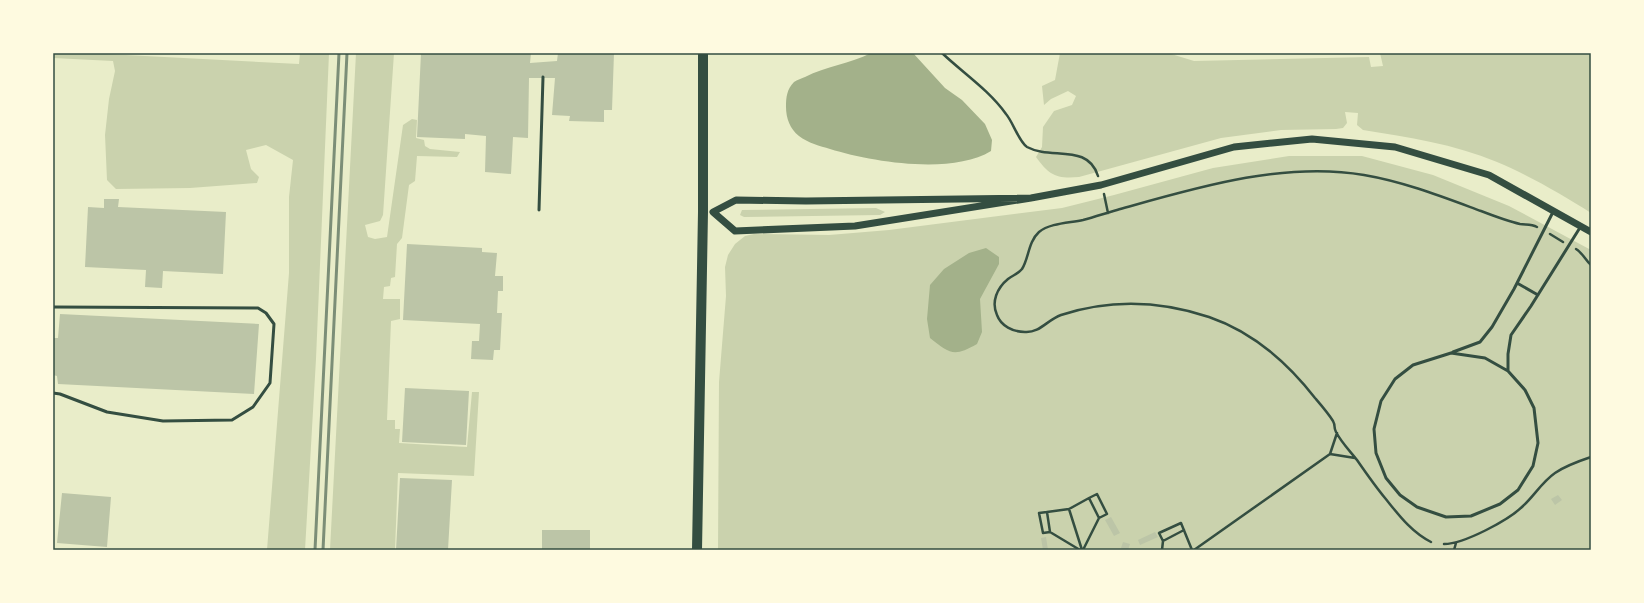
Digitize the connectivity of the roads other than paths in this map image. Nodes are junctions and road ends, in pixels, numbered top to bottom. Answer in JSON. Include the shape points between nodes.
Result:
{"nodes":[{"id":1,"x":703,"y":53,"type":"edge"},
{"id":2,"x":544,"y":78,"type":"dead end"},
{"id":3,"x":1031,"y":198,"type":"junction"},
{"id":4,"x":539,"y":210,"type":"dead end"},
{"id":5,"x":1554,"y":211,"type":"junction"},
{"id":6,"x":1581,"y":226,"type":"junction"},
{"id":7,"x":1591,"y":232,"type":"edge"},
{"id":8,"x":1517,"y":283,"type":"junction"},
{"id":9,"x":1538,"y":295,"type":"junction"},
{"id":10,"x":53,"y":307,"type":"edge"},
{"id":11,"x":1451,"y":353,"type":"junction"},
{"id":12,"x":1508,"y":371,"type":"junction"},
{"id":13,"x":53,"y":393,"type":"edge"},
{"id":14,"x":697,"y":550,"type":"edge"}],
"edges":[{"from":1,"to":14,"type":"main road"},
{"from":2,"to":4,"type":"lane"},
{"from":3,"to":3,"type":"street","via":[[736,200],[714,212],[735,231],[856,226]]},
{"from":3,"to":5,"type":"street","via":[[1101,185],[1234,147],[1312,139],[1395,147],[1489,175]]},
{"from":5,"to":6,"type":"street"},
{"from":5,"to":8,"type":"lane"},
{"from":6,"to":7,"type":"street"},
{"from":6,"to":9,"type":"lane"},
{"from":8,"to":9,"type":"lane"},
{"from":8,"to":11,"type":"lane","via":[[1492,327],[1480,342]]},
{"from":9,"to":12,"type":"lane","via":[[1511,335]]},
{"from":10,"to":13,"type":"lane","via":[[258,308],[266,313],[274,324],[270,383],[253,407],[232,420],[156,420],[107,412]]},
{"from":11,"to":12,"type":"lane","via":[[1485,358]]},
{"from":11,"to":12,"type":"lane","via":[[1413,365],[1395,379],[1381,401],[1374,429],[1376,453],[1386,478],[1400,495],[1417,508],[1446,516],[1471,516],[1500,504],[1518,490],[1532,466],[1538,443],[1534,408],[1525,390]]}]}
